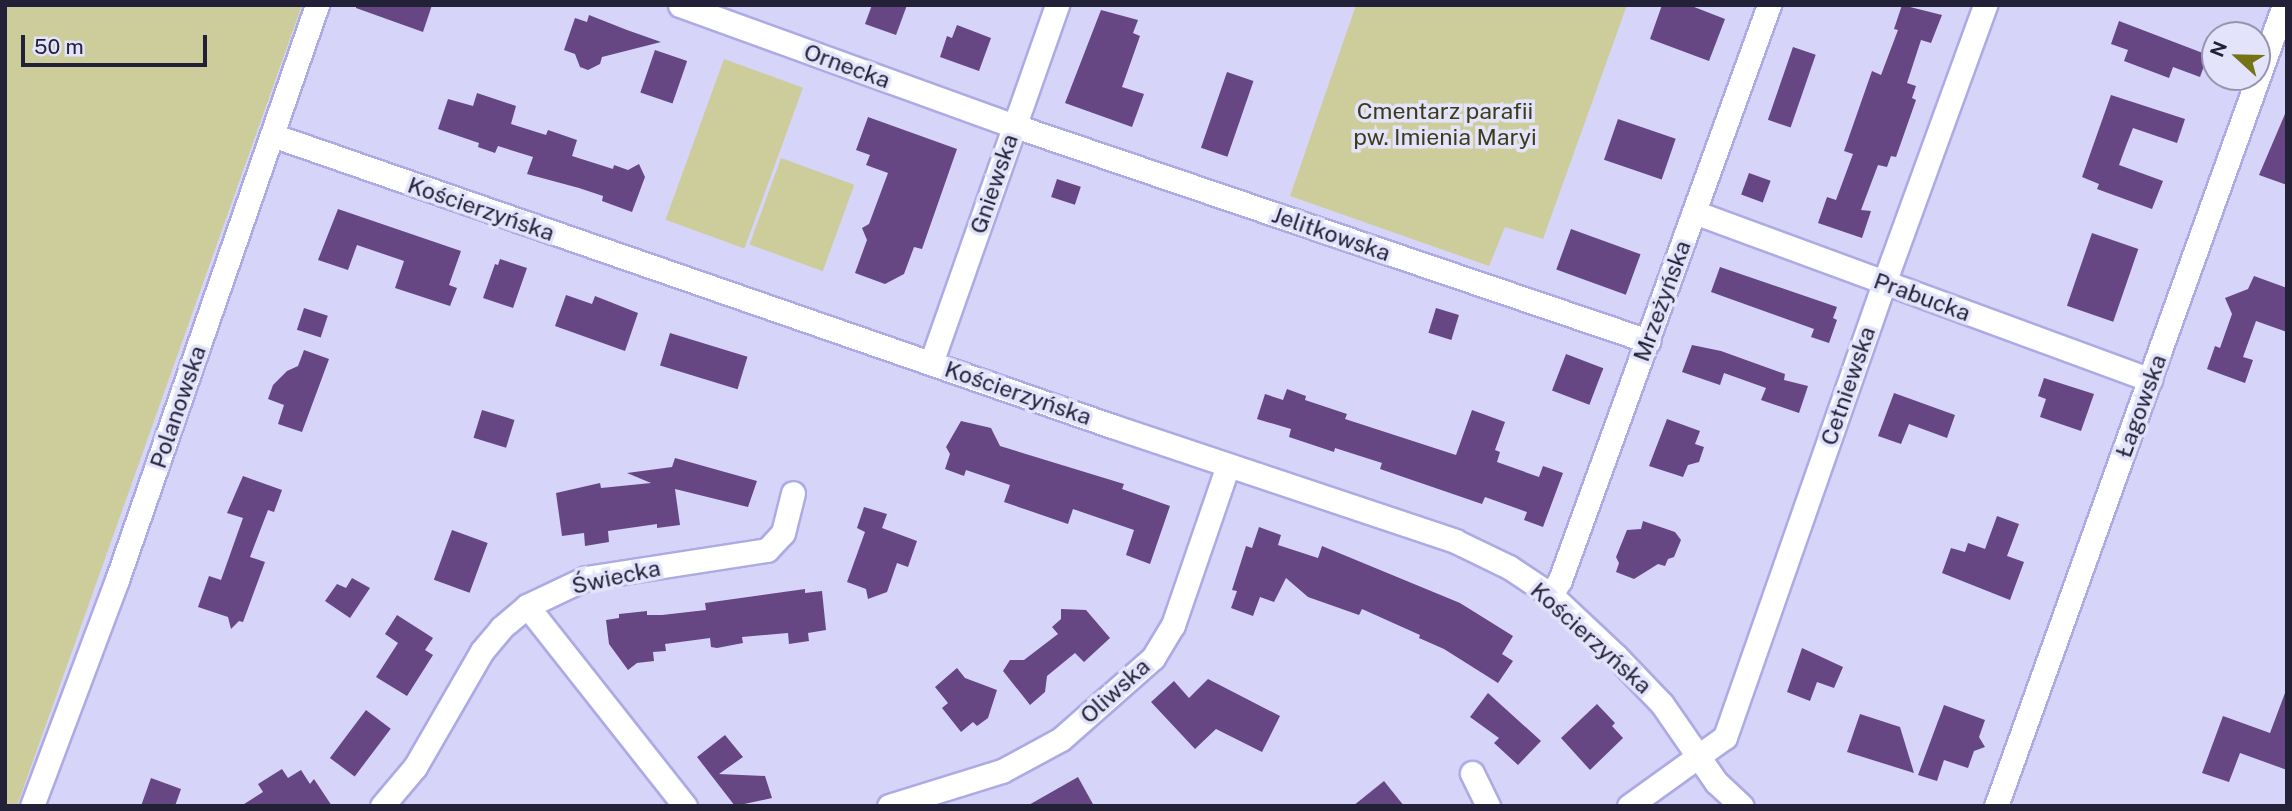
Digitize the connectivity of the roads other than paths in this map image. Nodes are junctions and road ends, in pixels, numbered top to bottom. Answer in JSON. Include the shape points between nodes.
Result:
{"nodes":[{"id":1,"x":317,"y":5,"type":"edge"},
{"id":2,"x":680,"y":5,"type":"edge"},
{"id":3,"x":1057,"y":5,"type":"edge"},
{"id":4,"x":1769,"y":5,"type":"edge"},
{"id":5,"x":1985,"y":5,"type":"edge"},
{"id":6,"x":2284,"y":5,"type":"edge"},
{"id":7,"x":1015,"y":126,"type":"junction"},
{"id":8,"x":272,"y":135,"type":"junction"},
{"id":9,"x":1695,"y":212,"type":"junction"},
{"id":10,"x":1884,"y":283,"type":"junction"},
{"id":11,"x":1648,"y":341,"type":"junction"},
{"id":12,"x":931,"y":363,"type":"junction"},
{"id":13,"x":2150,"y":380,"type":"junction"},
{"id":14,"x":1228,"y":465,"type":"junction"},
{"id":15,"x":793,"y":494,"type":"dead end"},
{"id":16,"x":1551,"y":596,"type":"junction"},
{"id":17,"x":527,"y":606,"type":"junction"},
{"id":18,"x":1698,"y":754,"type":"junction"},
{"id":19,"x":1472,"y":773,"type":"dead end"},
{"id":20,"x":32,"y":806,"type":"edge"},
{"id":21,"x":382,"y":806,"type":"edge"},
{"id":22,"x":685,"y":806,"type":"edge"},
{"id":23,"x":889,"y":806,"type":"edge"},
{"id":24,"x":1488,"y":806,"type":"edge"},
{"id":25,"x":1629,"y":806,"type":"edge"},
{"id":26,"x":1742,"y":806,"type":"edge"},
{"id":27,"x":1996,"y":806,"type":"edge"}],
"edges":[{"from":1,"to":8,"type":"street","name":"Polanowska"},
{"from":2,"to":7,"type":"street","name":"Ornecka"},
{"from":3,"to":7,"type":"street","name":"Gniewska"},
{"from":4,"to":9,"type":"street","name":"Mrzeżyńska"},
{"from":5,"to":10,"type":"street","name":"Cetniewska"},
{"from":6,"to":13,"type":"street","name":"Łagowska"},
{"from":7,"to":11,"type":"street","name":"Jelitkowska"},
{"from":7,"to":12,"type":"street","name":"Gniewska"},
{"from":8,"to":12,"type":"street","name":"Kościerzyńska"},
{"from":8,"to":20,"type":"street","name":"Polanowska","via":[[117,580]]},
{"from":9,"to":10,"type":"street","name":"Prabucka"},
{"from":9,"to":11,"type":"street","name":"Mrzeżyńska"},
{"from":10,"to":13,"type":"street","name":"Prabucka"},
{"from":10,"to":18,"type":"street","name":"Cetniewska","via":[[1726,737]]},
{"from":11,"to":16,"type":"street","name":"Mrzeżyńska"},
{"from":12,"to":14,"type":"street","name":"Kościerzyńska"},
{"from":13,"to":27,"type":"street","name":"Łagowska"},
{"from":14,"to":16,"type":"street","name":"Kościerzyńska","via":[[1455,541]]},
{"from":14,"to":23,"type":"street","name":"Oliwska","via":[[1173,625],[1153,658],[1061,739],[1002,771]]},
{"from":15,"to":17,"type":"street","name":"Świecka","via":[[783,533],[767,550],[586,578]]},
{"from":16,"to":18,"type":"street","name":"Kościerzyńska","via":[[1662,704]]},
{"from":17,"to":21,"type":"street","name":"Świecka","via":[[500,628],[482,651],[415,766]]},
{"from":17,"to":22,"type":"street"},
{"from":18,"to":25,"type":"street"},
{"from":18,"to":26,"type":"street","name":"Kościerzyńska","via":[[1716,782]]},
{"from":19,"to":24,"type":"street"}]}
